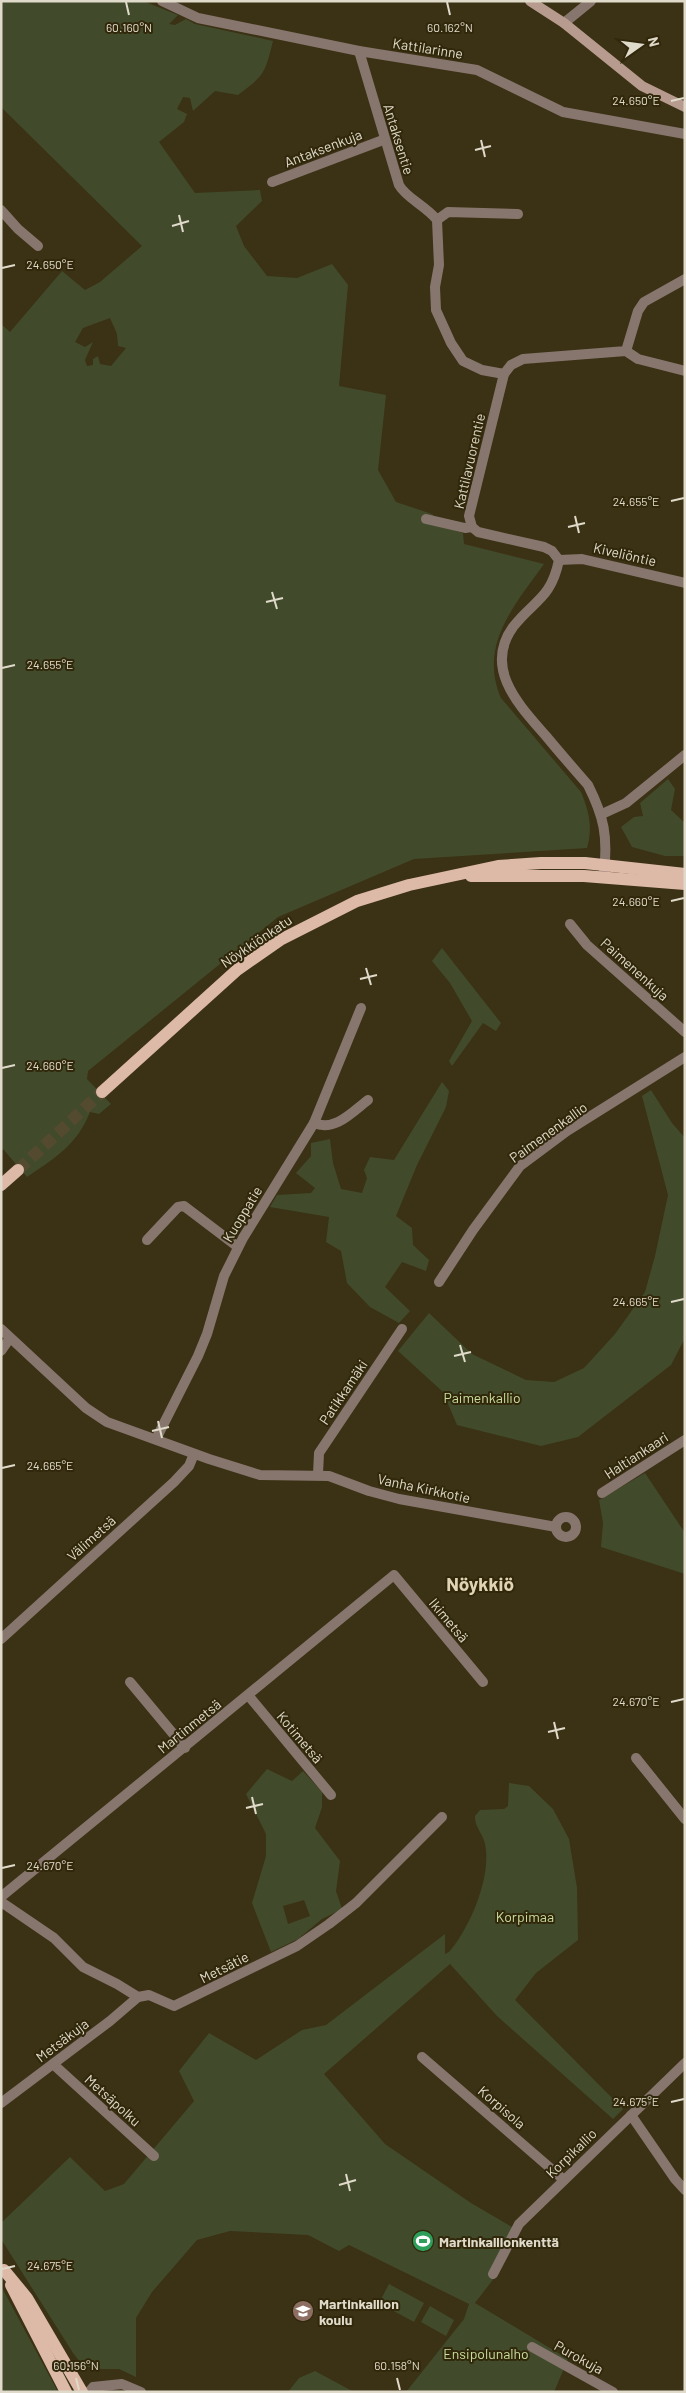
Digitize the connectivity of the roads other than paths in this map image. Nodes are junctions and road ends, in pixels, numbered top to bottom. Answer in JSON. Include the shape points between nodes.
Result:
{"nodes":[{"id":1,"x":162,"y":1,"type":"edge"},
{"id":2,"x":530,"y":1,"type":"edge"},
{"id":3,"x":584,"y":3,"type":"edge"},
{"id":4,"x":564,"y":23,"type":"junction"},
{"id":5,"x":359,"y":51,"type":"junction"},
{"id":6,"x":685,"y":107,"type":"edge"},
{"id":7,"x":685,"y":134,"type":"edge"},
{"id":8,"x":383,"y":140,"type":"junction"},
{"id":9,"x":272,"y":182,"type":"dead end"},
{"id":10,"x":1,"y":210,"type":"edge"},
{"id":11,"x":518,"y":214,"type":"dead end"},
{"id":12,"x":436,"y":220,"type":"junction"},
{"id":13,"x":38,"y":246,"type":"dead end"},
{"id":14,"x":685,"y":279,"type":"edge"},
{"id":15,"x":626,"y":351,"type":"junction"},
{"id":16,"x":685,"y":371,"type":"edge"},
{"id":17,"x":504,"y":374,"type":"junction"},
{"id":18,"x":426,"y":519,"type":"dead end"},
{"id":19,"x":472,"y":527,"type":"junction"},
{"id":20,"x":559,"y":560,"type":"junction"},
{"id":21,"x":685,"y":583,"type":"edge"},
{"id":22,"x":685,"y":755,"type":"edge"},
{"id":23,"x":602,"y":814,"type":"junction"},
{"id":24,"x":604,"y":872,"type":"junction"},
{"id":25,"x":685,"y":874,"type":"edge"},
{"id":26,"x":685,"y":884,"type":"edge"},
{"id":27,"x":570,"y":924,"type":"dead end"},
{"id":28,"x":361,"y":1008,"type":"dead end"},
{"id":29,"x":685,"y":1032,"type":"edge"},
{"id":30,"x":685,"y":1058,"type":"edge"},
{"id":31,"x":102,"y":1092,"type":"tunnel mouth"},
{"id":32,"x":368,"y":1100,"type":"dead end"},
{"id":33,"x":314,"y":1122,"type":"junction"},
{"id":34,"x":18,"y":1170,"type":"tunnel mouth"},
{"id":35,"x":1,"y":1185,"type":"edge"},
{"id":36,"x":147,"y":1240,"type":"dead end"},
{"id":37,"x":238,"y":1247,"type":"junction"},
{"id":38,"x":439,"y":1282,"type":"dead end"},
{"id":39,"x":402,"y":1329,"type":"dead end"},
{"id":40,"x":1,"y":1330,"type":"edge"},
{"id":41,"x":10,"y":1338,"type":"junction"},
{"id":42,"x":1,"y":1350,"type":"edge"},
{"id":43,"x":156,"y":1439,"type":"junction"},
{"id":44,"x":685,"y":1440,"type":"edge"},
{"id":45,"x":194,"y":1454,"type":"junction"},
{"id":46,"x":318,"y":1474,"type":"junction"},
{"id":47,"x":602,"y":1493,"type":"dead end"},
{"id":48,"x":556,"y":1527,"type":"dead end"},
{"id":49,"x":394,"y":1575,"type":"joint"},
{"id":50,"x":1,"y":1639,"type":"edge"},
{"id":51,"x":130,"y":1682,"type":"dead end"},
{"id":52,"x":483,"y":1682,"type":"dead end"},
{"id":53,"x":248,"y":1696,"type":"junction"},
{"id":54,"x":185,"y":1748,"type":"junction"},
{"id":55,"x":636,"y":1758,"type":"dead end"},
{"id":56,"x":331,"y":1795,"type":"dead end"},
{"id":57,"x":442,"y":1816,"type":"dead end"},
{"id":58,"x":685,"y":1819,"type":"edge"},
{"id":59,"x":1,"y":1897,"type":"edge"},
{"id":60,"x":1,"y":1902,"type":"edge"},
{"id":61,"x":138,"y":1997,"type":"junction"},
{"id":62,"x":422,"y":2057,"type":"dead end"},
{"id":63,"x":685,"y":2063,"type":"edge"},
{"id":64,"x":53,"y":2064,"type":"junction"},
{"id":65,"x":1,"y":2103,"type":"edge"},
{"id":66,"x":630,"y":2115,"type":"junction"},
{"id":67,"x":154,"y":2156,"type":"dead end"},
{"id":68,"x":564,"y":2180,"type":"junction"},
{"id":69,"x":685,"y":2190,"type":"edge"},
{"id":70,"x":3,"y":2267,"type":"edge"},
{"id":71,"x":493,"y":2274,"type":"dead end"},
{"id":72,"x":532,"y":2347,"type":"dead end"},
{"id":73,"x":107,"y":2388,"type":"edge"},
{"id":74,"x":66,"y":2392,"type":"edge"},
{"id":75,"x":82,"y":2392,"type":"edge"},
{"id":76,"x":89,"y":2392,"type":"edge"},
{"id":77,"x":141,"y":2392,"type":"edge"},
{"id":78,"x":613,"y":2392,"type":"edge"}],
"edges":[{"from":1,"to":5,"type":"street","name":"Kattilarinne","via":[[198,18]]},
{"from":2,"to":4,"type":"street"},
{"from":3,"to":4,"type":"street"},
{"from":4,"to":6,"type":"street","via":[[642,86]]},
{"from":5,"to":7,"type":"street","name":"Kattilarinne","via":[[478,70],[563,112]]},
{"from":5,"to":8,"type":"street","name":"Antaksentie"},
{"from":8,"to":9,"type":"street","name":"Antaksenkuja"},
{"from":8,"to":12,"type":"street","name":"Antaksentie","via":[[400,188],[428,209]]},
{"from":10,"to":13,"type":"street"},
{"from":11,"to":12,"type":"street","via":[[448,212]]},
{"from":12,"to":17,"type":"street","via":[[439,265],[435,287],[436,310],[463,361],[482,370]]},
{"from":14,"to":15,"type":"street","via":[[644,302],[638,311]]},
{"from":15,"to":16,"type":"street","via":[[638,359]]},
{"from":15,"to":17,"type":"street","via":[[523,359],[510,365]]},
{"from":17,"to":19,"type":"street","name":"Kattilavuorentie","via":[[470,516]]},
{"from":18,"to":19,"type":"street"},
{"from":19,"to":20,"type":"street","name":"Kattilavuorentie","via":[[488,535],[544,547]]},
{"from":20,"to":21,"type":"street","name":"Kiveliöntie","via":[[582,559]]},
{"from":20,"to":23,"type":"street","via":[[548,590],[510,632],[504,645],[504,675],[515,701],[588,785]]},
{"from":22,"to":23,"type":"street","via":[[626,803]]},
{"from":23,"to":24,"type":"street","via":[[606,836]]},
{"from":24,"to":25,"type":"main road","name":"Nöykkiönkatu"},
{"from":24,"to":26,"type":"main road","name":"Nöykkiönkatu"},
{"from":24,"to":31,"type":"main road","name":"Nöykkiönkatu","via":[[541,863],[498,866],[366,898],[280,940],[237,970]]},
{"from":27,"to":29,"type":"street","name":"Paimenenkuja","via":[[587,945]]},
{"from":28,"to":33,"type":"street","name":"Kuoppatie"},
{"from":30,"to":38,"type":"street","name":"Paimenenkallio","via":[[567,1131],[520,1166]]},
{"from":32,"to":33,"type":"street","via":[[338,1123],[322,1126]]},
{"from":33,"to":37,"type":"street","name":"Kuoppatie"},
{"from":34,"to":35,"type":"main road"},
{"from":36,"to":37,"type":"street","via":[[178,1207],[184,1206]]},
{"from":37,"to":43,"type":"street","name":"Kuoppatie","via":[[224,1276],[198,1356]]},
{"from":39,"to":46,"type":"street","name":"Patikkamäki","via":[[319,1453]]},
{"from":40,"to":41,"type":"street","name":"Vanha Kirkkotie"},
{"from":41,"to":42,"type":"street"},
{"from":41,"to":43,"type":"street","name":"Vanha Kirkkotie","via":[[86,1408],[107,1422]]},
{"from":43,"to":45,"type":"street","name":"Vanha Kirkkotie"},
{"from":44,"to":47,"type":"street","name":"Haltiankaari"},
{"from":45,"to":46,"type":"street","name":"Vanha Kirkkotie","via":[[260,1475]]},
{"from":45,"to":50,"type":"street","name":"Välimetsä","via":[[189,1466],[174,1482]]},
{"from":46,"to":48,"type":"street","name":"Vanha Kirkkotie","via":[[399,1499]]},
{"from":49,"to":52,"type":"street","name":"Ikimetsä"},
{"from":49,"to":53,"type":"street","name":"Martinmetsä"},
{"from":51,"to":54,"type":"street"},
{"from":53,"to":54,"type":"street","name":"Martinmetsä"},
{"from":53,"to":56,"type":"street","name":"Kotimetsä"},
{"from":54,"to":59,"type":"street","name":"Martinmetsä"},
{"from":55,"to":58,"type":"street"},
{"from":57,"to":61,"type":"street","name":"Metsätie","via":[[356,1903],[297,1946],[174,2006],[149,1995]]},
{"from":60,"to":61,"type":"street","name":"Metsätie","via":[[54,1938],[83,1967]]},
{"from":61,"to":64,"type":"street","name":"Metsäkuja"},
{"from":62,"to":68,"type":"street","name":"Korpisola"},
{"from":63,"to":66,"type":"street","name":"Korpikallio"},
{"from":64,"to":65,"type":"street","name":"Metsäkuja"},
{"from":64,"to":67,"type":"street","name":"Metsäpolku"},
{"from":66,"to":68,"type":"street","name":"Korpikallio"},
{"from":66,"to":69,"type":"street"},
{"from":68,"to":71,"type":"street","name":"Korpikallio","via":[[520,2224]]},
{"from":70,"to":74,"type":"main road"},
{"from":70,"to":75,"type":"main road","via":[[28,2298]]},
{"from":72,"to":78,"type":"street","name":"Purokuja"},
{"from":73,"to":76,"type":"street","via":[[93,2387]]},
{"from":73,"to":77,"type":"street","via":[[122,2384]]}]}
